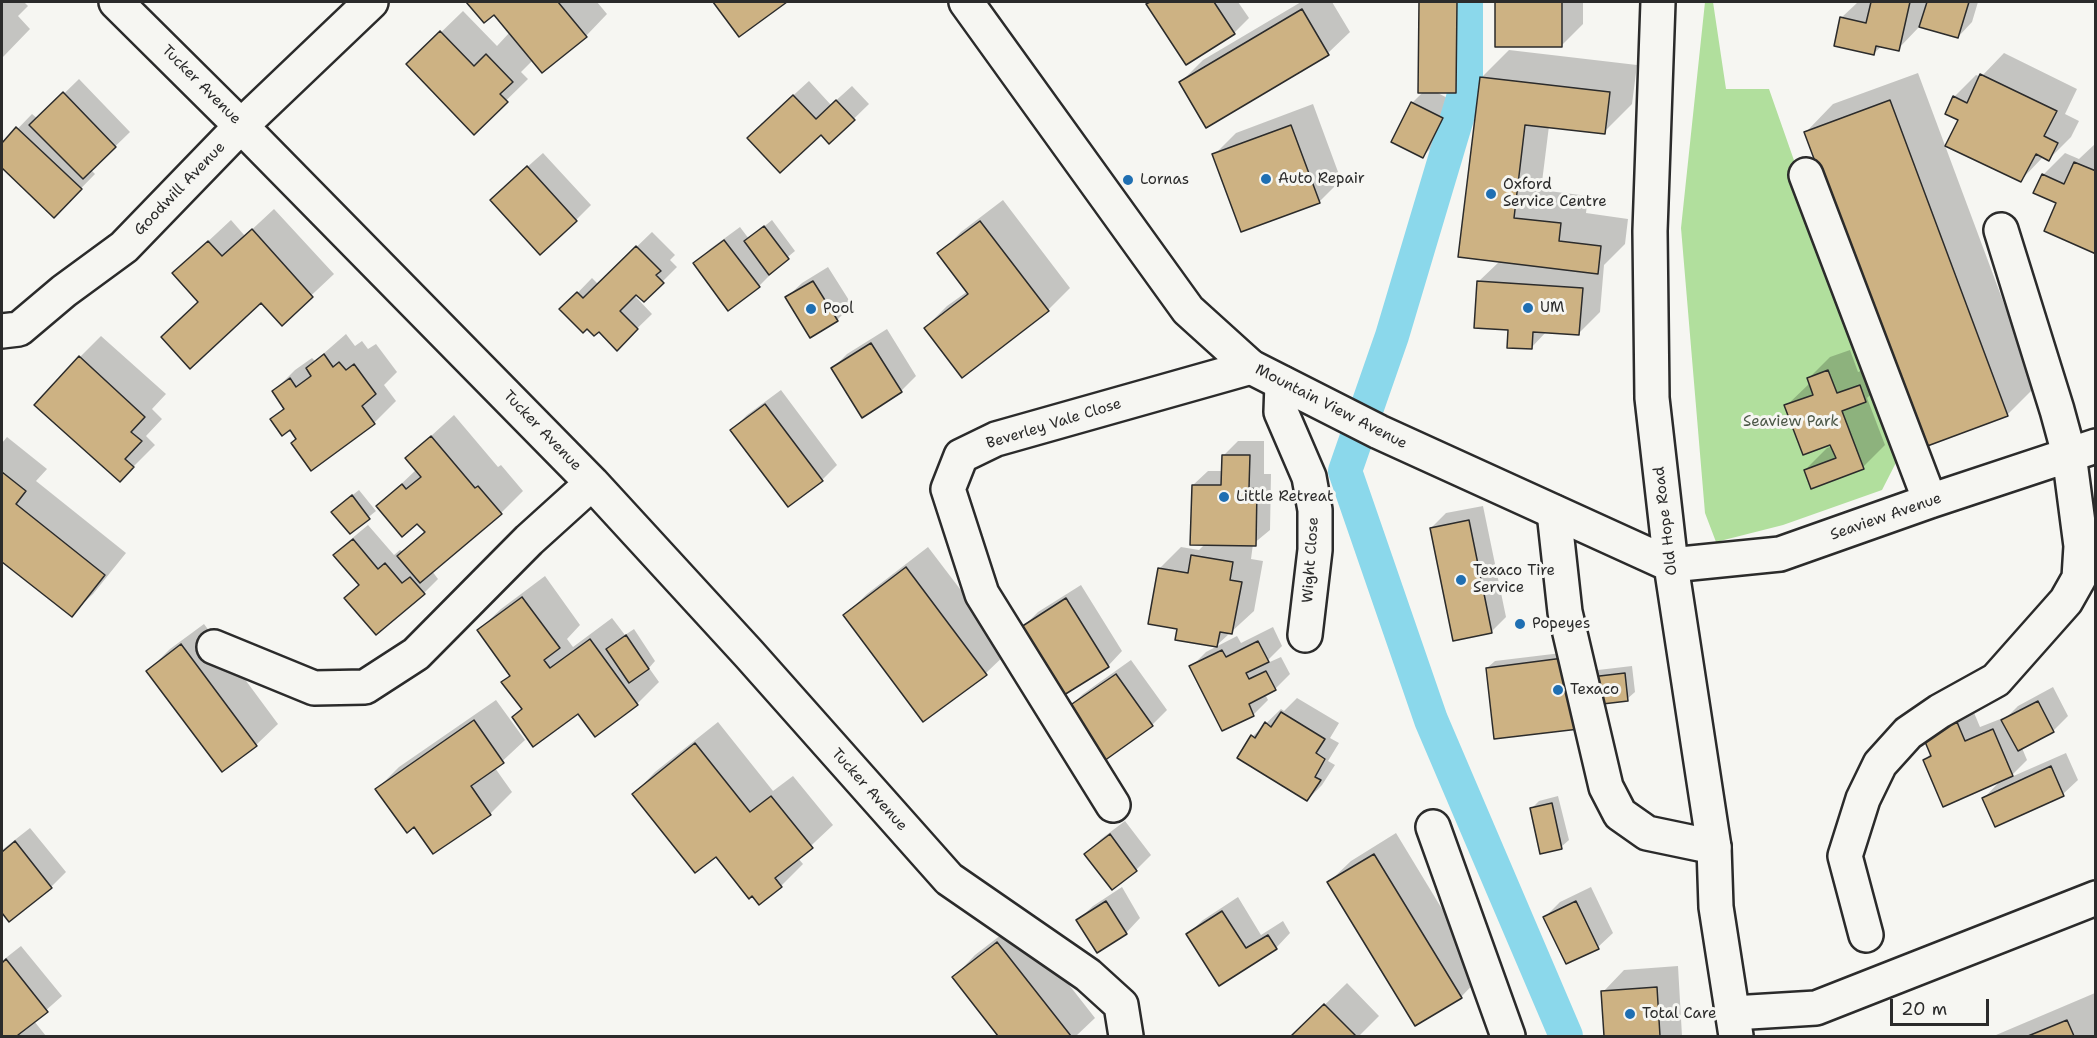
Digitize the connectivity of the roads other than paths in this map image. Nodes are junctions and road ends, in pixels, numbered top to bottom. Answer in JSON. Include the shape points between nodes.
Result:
{"nodes":[{"id":1,"x":116,"y":2,"type":"edge"},
{"id":2,"x":371,"y":2,"type":"edge"},
{"id":3,"x":966,"y":2,"type":"edge"},
{"id":4,"x":1658,"y":2,"type":"edge"},
{"id":5,"x":241,"y":126,"type":"junction"},
{"id":6,"x":1806,"y":175,"type":"dead end"},
{"id":7,"x":2001,"y":230,"type":"dead end"},
{"id":8,"x":2,"y":331,"type":"edge"},
{"id":9,"x":1251,"y":367,"type":"junction"},
{"id":10,"x":1282,"y":383,"type":"junction"},
{"id":11,"x":2082,"y":450,"type":"edge"},
{"id":12,"x":592,"y":483,"type":"junction"},
{"id":13,"x":1930,"y":501,"type":"junction"},
{"id":14,"x":1554,"y":512,"type":"junction"},
{"id":15,"x":1671,"y":565,"type":"junction"},
{"id":16,"x":1305,"y":635,"type":"dead end"},
{"id":17,"x":214,"y":648,"type":"dead end"},
{"id":18,"x":1113,"y":805,"type":"dead end"},
{"id":19,"x":1433,"y":827,"type":"dead end"},
{"id":20,"x":1714,"y":847,"type":"junction"},
{"id":21,"x":2096,"y":898,"type":"edge"},
{"id":22,"x":1866,"y":935,"type":"dead end"},
{"id":23,"x":1734,"y":1025,"type":"edge"},
{"id":24,"x":1126,"y":1036,"type":"edge"},
{"id":25,"x":1508,"y":1036,"type":"edge"}],
"edges":[{"from":1,"to":5,"type":"street","name":"Tucker Avenue"},
{"from":2,"to":5,"type":"street","name":"Goodwill Avenue"},
{"from":3,"to":9,"type":"street","name":"Mountain View Avenue","via":[[1188,310]]},
{"from":4,"to":15,"type":"street","name":"Old Hope Road","via":[[1650,231],[1652,398]]},
{"from":5,"to":8,"type":"street","name":"Goodwill Avenue","via":[[124,247],[20,329]]},
{"from":5,"to":12,"type":"street","name":"Tucker Avenue"},
{"from":6,"to":13,"type":"street"},
{"from":7,"to":11,"type":"street","via":[[2057,410]]},
{"from":9,"to":10,"type":"street","name":"Mountain View Avenue"},
{"from":9,"to":18,"type":"street","name":"Beverley Vale Close","via":[[996,439],[961,456],[948,489],[982,594]]},
{"from":10,"to":14,"type":"street","name":"Mountain View Avenue"},
{"from":10,"to":16,"type":"street","name":"Wight Close","via":[[1281,412],[1309,477],[1315,510],[1315,550]]},
{"from":11,"to":13,"type":"street","name":"Seaview Avenue"},
{"from":11,"to":22,"type":"street","via":[[2079,578],[2066,600],[1996,680],[1908,733],[1880,764],[1863,799],[1845,856]]},
{"from":12,"to":17,"type":"street","via":[[529,540],[416,654],[365,687],[314,688]]},
{"from":12,"to":24,"type":"street","name":"Tucker Avenue","via":[[949,879],[1088,975],[1120,1005]]},
{"from":13,"to":15,"type":"street","name":"Seaview Avenue","via":[[1780,554]]},
{"from":14,"to":15,"type":"street","name":"Mountain View Avenue"},
{"from":14,"to":20,"type":"street","via":[[1564,612],[1606,787],[1620,814],[1647,834]]},
{"from":15,"to":20,"type":"street","name":"Old Hope Road"},
{"from":19,"to":25,"type":"street"},
{"from":20,"to":23,"type":"street","name":"Old Hope Road","via":[[1716,907]]},
{"from":21,"to":23,"type":"street","via":[[1816,1008]]}]}
